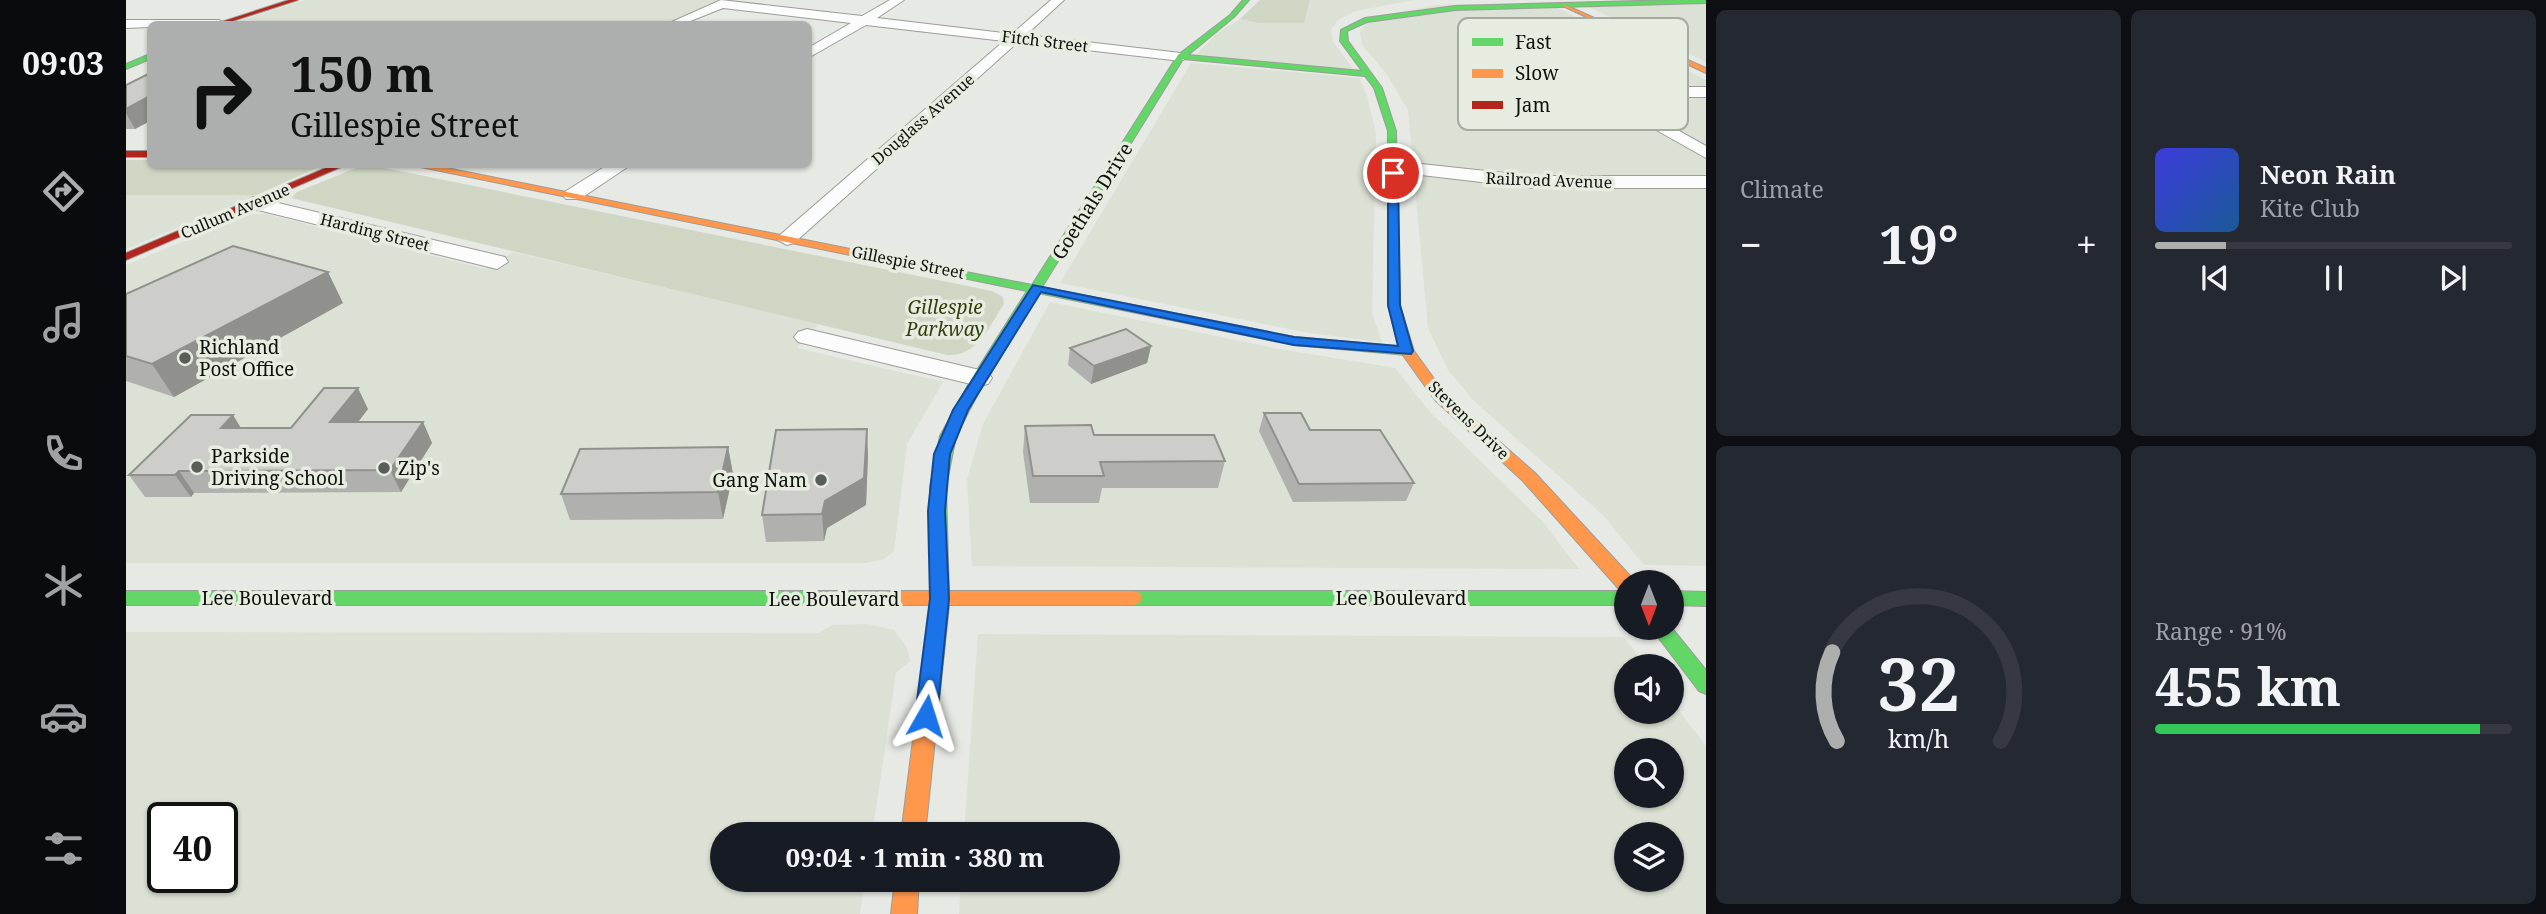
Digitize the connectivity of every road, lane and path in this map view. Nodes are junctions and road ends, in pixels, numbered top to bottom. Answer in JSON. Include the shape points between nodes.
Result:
{"nodes":[{"id":1,"x":295,"y":0,"type":"edge"},
{"id":2,"x":898,"y":0,"type":"edge"},
{"id":3,"x":1058,"y":0,"type":"edge"},
{"id":4,"x":1246,"y":0,"type":"edge"},
{"id":5,"x":1554,"y":0,"type":"edge"},
{"id":6,"x":1706,"y":1,"type":"edge"},
{"id":7,"x":726,"y":2,"type":"edge"},
{"id":8,"x":1593,"y":18,"type":"edge"},
{"id":9,"x":864,"y":20,"type":"junction"},
{"id":10,"x":228,"y":21,"type":"edge"},
{"id":11,"x":680,"y":21,"type":"edge"},
{"id":12,"x":126,"y":24,"type":"edge"},
{"id":13,"x":147,"y":24,"type":"edge"},
{"id":14,"x":1016,"y":38,"type":"junction"},
{"id":15,"x":812,"y":52,"type":"edge"},
{"id":16,"x":147,"y":57,"type":"edge"},
{"id":17,"x":1181,"y":57,"type":"junction"},
{"id":18,"x":1688,"y":63,"type":"edge"},
{"id":19,"x":126,"y":67,"type":"edge"},
{"id":20,"x":1706,"y":71,"type":"edge"},
{"id":21,"x":1370,"y":74,"type":"junction"},
{"id":22,"x":1688,"y":92,"type":"edge"},
{"id":23,"x":1706,"y":92,"type":"edge"},
{"id":24,"x":1666,"y":130,"type":"edge"},
{"id":25,"x":1706,"y":153,"type":"edge"},
{"id":26,"x":126,"y":154,"type":"edge"},
{"id":27,"x":147,"y":154,"type":"edge"},
{"id":28,"x":1393,"y":167,"type":"junction"},
{"id":29,"x":335,"y":168,"type":"edge"},
{"id":30,"x":431,"y":168,"type":"edge"},
{"id":31,"x":617,"y":168,"type":"edge"},
{"id":32,"x":1706,"y":182,"type":"edge"},
{"id":33,"x":573,"y":195,"type":"junction"},
{"id":34,"x":253,"y":203,"type":"junction"},
{"id":35,"x":787,"y":239,"type":"junction"},
{"id":36,"x":126,"y":257,"type":"edge"},
{"id":37,"x":497,"y":262,"type":"dead end"},
{"id":38,"x":1037,"y":288,"type":"junction"},
{"id":39,"x":807,"y":337,"type":"dead end"},
{"id":40,"x":1406,"y":351,"type":"junction"},
{"id":41,"x":979,"y":378,"type":"junction"},
{"id":42,"x":1614,"y":571,"type":"edge"},
{"id":43,"x":126,"y":598,"type":"edge"},
{"id":44,"x":1614,"y":598,"type":"edge"},
{"id":45,"x":1684,"y":598,"type":"edge"},
{"id":46,"x":940,"y":599,"type":"junction"},
{"id":47,"x":1706,"y":599,"type":"edge"},
{"id":48,"x":1670,"y":640,"type":"edge"},
{"id":49,"x":1706,"y":685,"type":"edge"},
{"id":50,"x":914,"y":822,"type":"edge"},
{"id":51,"x":907,"y":892,"type":"edge"},
{"id":52,"x":904,"y":914,"type":"edge"}],
"edges":[{"from":1,"to":10,"type":"street"},
{"from":2,"to":9,"type":"street"},
{"from":3,"to":14,"type":"street","name":"Douglass Avenue"},
{"from":4,"to":17,"type":"street","name":"Goethals Drive","via":[[1236,14],[1199,37]]},
{"from":5,"to":6,"type":"street"},
{"from":5,"to":8,"type":"street"},
{"from":5,"to":21,"type":"street","name":"Stevens Drive","via":[[1437,1],[1364,15],[1348,25],[1344,36]]},
{"from":7,"to":9,"type":"street","name":"Fitch Street"},
{"from":7,"to":11,"type":"street"},
{"from":9,"to":14,"type":"street","name":"Fitch Street"},
{"from":9,"to":15,"type":"street"},
{"from":12,"to":13,"type":"street"},
{"from":14,"to":17,"type":"street","name":"Fitch Street"},
{"from":14,"to":35,"type":"street","name":"Douglass Avenue"},
{"from":16,"to":19,"type":"street"},
{"from":17,"to":21,"type":"street","name":"Fitch Street"},
{"from":17,"to":38,"type":"street","name":"Goethals Drive"},
{"from":18,"to":20,"type":"street"},
{"from":21,"to":28,"type":"street","name":"Stevens Drive","via":[[1389,118]]},
{"from":22,"to":23,"type":"street"},
{"from":24,"to":25,"type":"street"},
{"from":26,"to":27,"type":"street"},
{"from":28,"to":32,"type":"street","name":"Railroad Avenue","via":[[1532,182]]},
{"from":28,"to":40,"type":"street","name":"Stevens Drive","via":[[1394,305]]},
{"from":29,"to":34,"type":"street","name":"Cullum Avenue"},
{"from":30,"to":33,"type":"street","name":"Gillespie Street"},
{"from":31,"to":33,"type":"street"},
{"from":33,"to":35,"type":"street","name":"Gillespie Street"},
{"from":34,"to":36,"type":"street","name":"Cullum Avenue"},
{"from":34,"to":37,"type":"street","name":"Harding Street"},
{"from":35,"to":38,"type":"street","name":"Gillespie Street"},
{"from":38,"to":40,"type":"street","name":"Gillespie Street","via":[[1294,341]]},
{"from":38,"to":41,"type":"street","name":"Goethals Drive"},
{"from":39,"to":41,"type":"street"},
{"from":40,"to":42,"type":"street","name":"Stevens Drive","via":[[1440,397],[1530,477]]},
{"from":41,"to":46,"type":"street","name":"Goethals Drive","via":[[948,436],[941,461],[937,511]]},
{"from":43,"to":46,"type":"street","name":"Lee Boulevard"},
{"from":44,"to":46,"type":"street","name":"Lee Boulevard"},
{"from":45,"to":47,"type":"street"},
{"from":46,"to":50,"type":"street","name":"Goethals Drive"},
{"from":48,"to":49,"type":"street"},
{"from":51,"to":52,"type":"street"}]}
